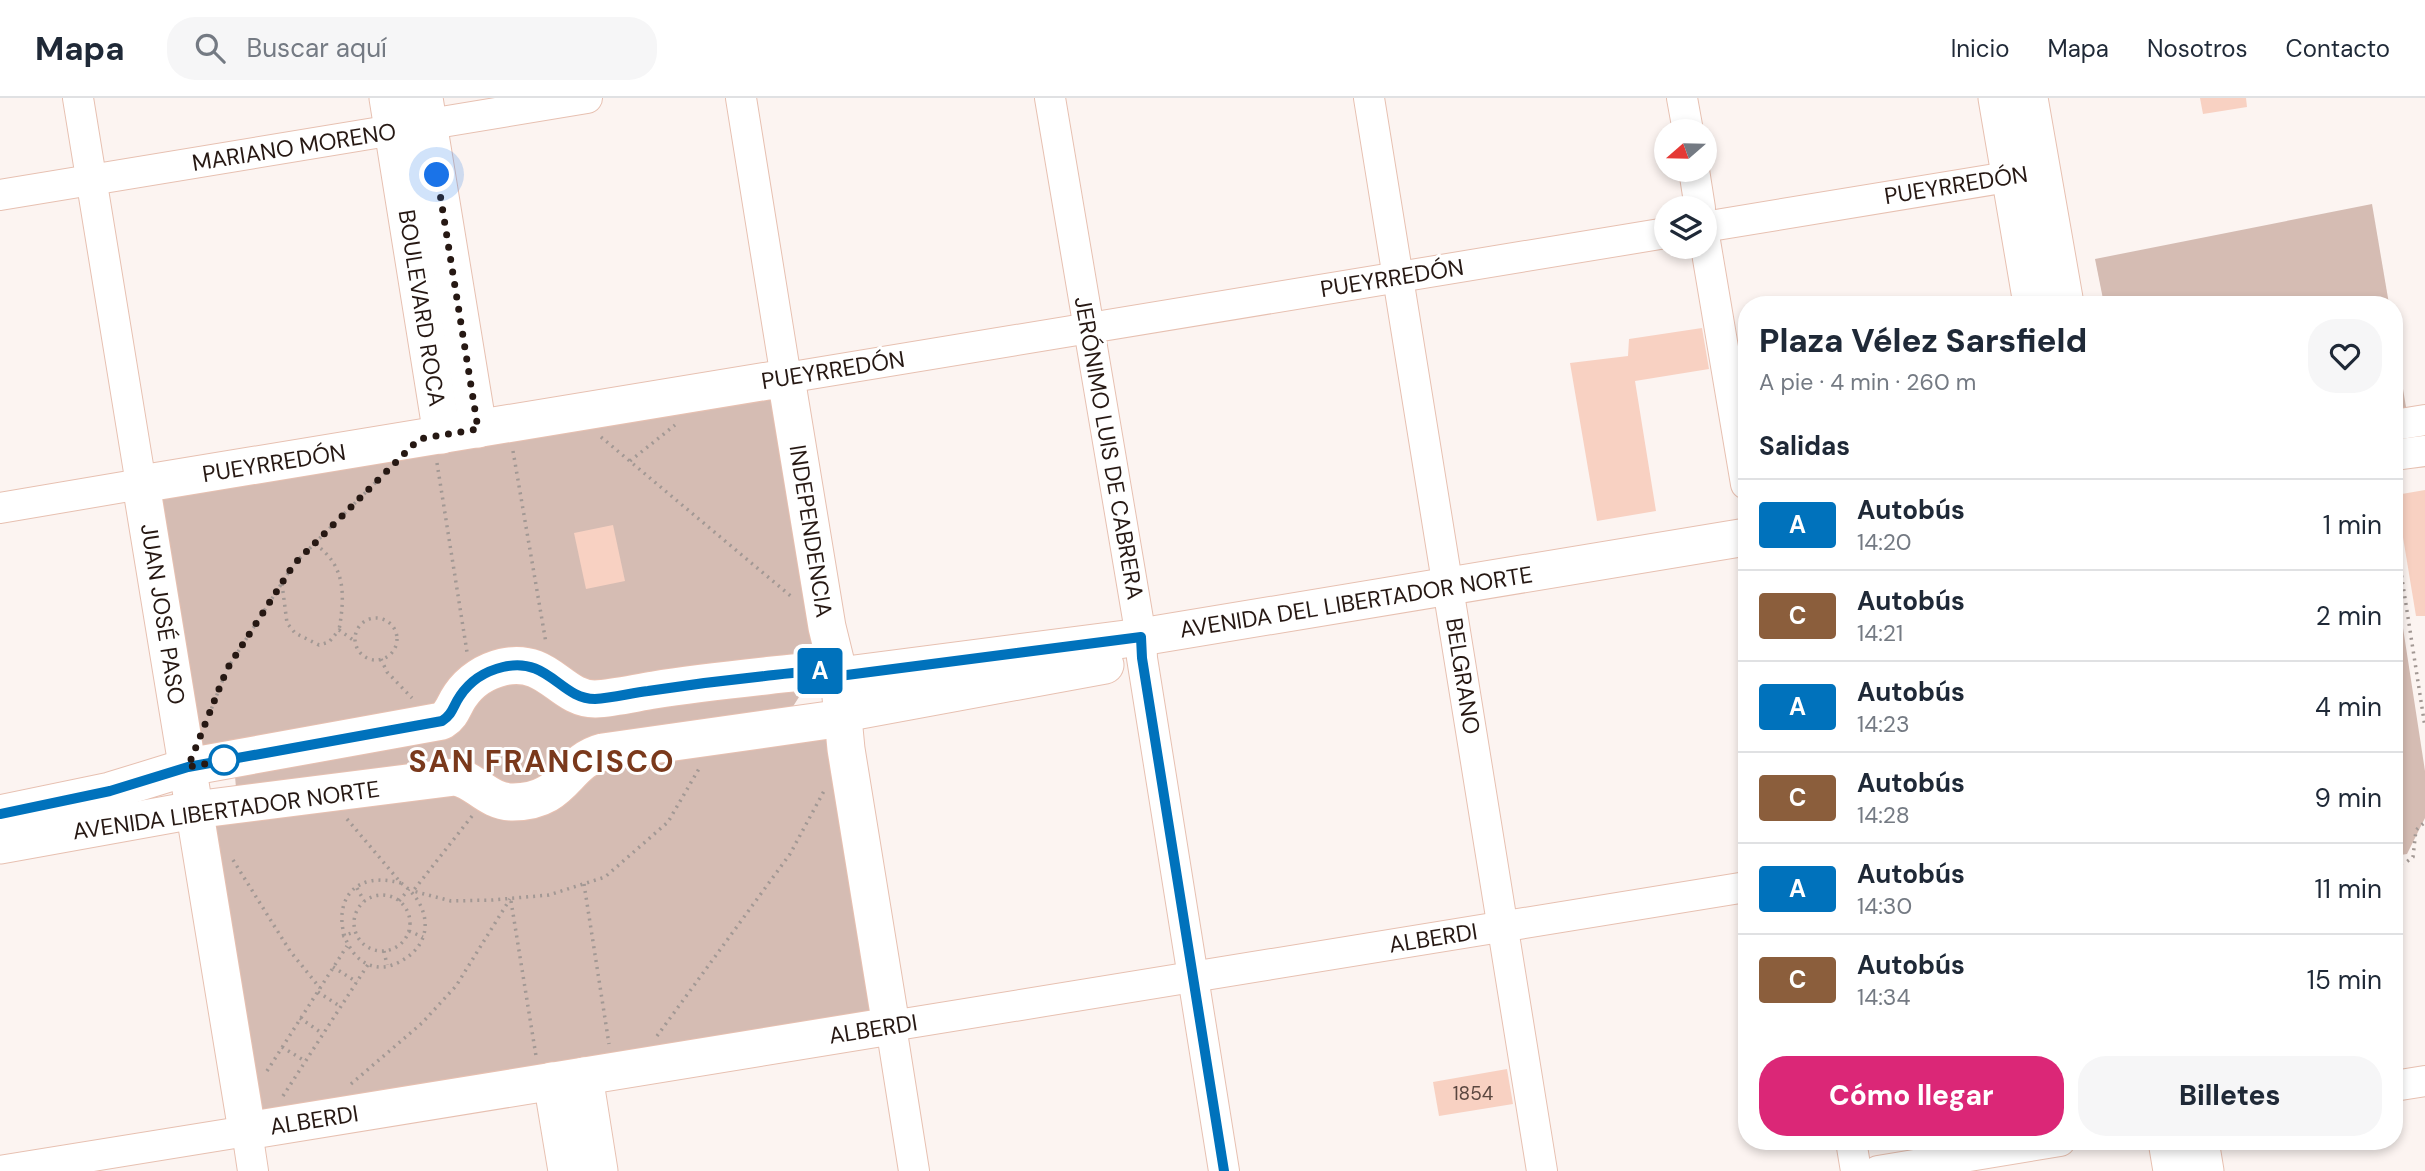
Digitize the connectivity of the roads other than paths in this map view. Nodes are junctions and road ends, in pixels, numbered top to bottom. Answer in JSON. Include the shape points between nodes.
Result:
{"nodes":[{"id":1,"x":78,"y":98,"type":"edge"},
{"id":2,"x":587,"y":98,"type":"edge"},
{"id":3,"x":741,"y":98,"type":"edge"},
{"id":4,"x":1050,"y":98,"type":"edge"},
{"id":5,"x":1369,"y":98,"type":"edge"},
{"id":6,"x":1682,"y":98,"type":"edge"},
{"id":7,"x":1997,"y":98,"type":"edge"},
{"id":8,"x":2029,"y":98,"type":"edge"},
{"id":9,"x":409,"y":113,"type":"edge"},
{"id":10,"x":1686,"y":119,"type":"edge"},
{"id":11,"x":2026,"y":174,"type":"junction"},
{"id":12,"x":92,"y":180,"type":"junction"},
{"id":13,"x":0,"y":195,"type":"edge"},
{"id":14,"x":1717,"y":225,"type":"edge"},
{"id":15,"x":1654,"y":235,"type":"edge"},
{"id":16,"x":1708,"y":259,"type":"edge"},
{"id":17,"x":1398,"y":277,"type":"junction"},
{"id":18,"x":2032,"y":296,"type":"edge"},
{"id":19,"x":2063,"y":296,"type":"edge"},
{"id":20,"x":1087,"y":328,"type":"junction"},
{"id":21,"x":786,"y":378,"type":"junction"},
{"id":22,"x":2425,"y":420,"type":"edge"},
{"id":23,"x":2403,"y":424,"type":"edge"},
{"id":24,"x":493,"y":427,"type":"junction"},
{"id":25,"x":431,"y":437,"type":"junction"},
{"id":26,"x":1738,"y":437,"type":"edge"},
{"id":27,"x":2425,"y":451,"type":"edge"},
{"id":28,"x":2403,"y":454,"type":"edge"},
{"id":29,"x":141,"y":484,"type":"junction"},
{"id":30,"x":0,"y":508,"type":"edge"},
{"id":31,"x":1738,"y":539,"type":"edge"},
{"id":32,"x":1738,"y":561,"type":"edge"},
{"id":33,"x":1451,"y":597,"type":"junction"},
{"id":34,"x":1142,"y":648,"type":"junction"},
{"id":35,"x":839,"y":676,"type":"junction"},
{"id":36,"x":844,"y":713,"type":"junction"},
{"id":37,"x":188,"y":767,"type":"junction"},
{"id":38,"x":194,"y":810,"type":"junction"},
{"id":39,"x":0,"y":814,"type":"edge"},
{"id":40,"x":0,"y":845,"type":"edge"},
{"id":41,"x":1738,"y":888,"type":"edge"},
{"id":42,"x":1503,"y":927,"type":"junction"},
{"id":43,"x":1193,"y":977,"type":"junction"},
{"id":44,"x":891,"y":1026,"type":"junction"},
{"id":45,"x":585,"y":1076,"type":"junction"},
{"id":46,"x":2425,"y":1081,"type":"edge"},
{"id":47,"x":2403,"y":1085,"type":"edge"},
{"id":48,"x":251,"y":1122,"type":"junction"},
{"id":49,"x":1852,"y":1150,"type":"edge"},
{"id":50,"x":2005,"y":1150,"type":"edge"},
{"id":51,"x":2168,"y":1150,"type":"edge"},
{"id":52,"x":2202,"y":1150,"type":"edge"},
{"id":53,"x":0,"y":1171,"type":"edge"},
{"id":54,"x":253,"y":1171,"type":"edge"},
{"id":55,"x":567,"y":1171,"type":"edge"},
{"id":56,"x":599,"y":1171,"type":"edge"},
{"id":57,"x":914,"y":1171,"type":"edge"},
{"id":58,"x":1224,"y":1171,"type":"edge"},
{"id":59,"x":1542,"y":1171,"type":"edge"},
{"id":60,"x":1856,"y":1171,"type":"edge"},
{"id":61,"x":1878,"y":1171,"type":"edge"},
{"id":62,"x":2172,"y":1171,"type":"edge"},
{"id":63,"x":2205,"y":1171,"type":"edge"}],
"edges":[{"from":1,"to":12,"type":"street","name":"JUAN JOSÉ PASO"},
{"from":2,"to":9,"type":"street","name":"MARIANO MORENO"},
{"from":3,"to":21,"type":"street","name":"INDEPENDENCIA"},
{"from":4,"to":20,"type":"street","name":"JERÓNIMO LUIS DE CABRERA"},
{"from":5,"to":17,"type":"street","name":"BELGRANO"},
{"from":6,"to":10,"type":"street"},
{"from":7,"to":11,"type":"main road"},
{"from":8,"to":11,"type":"main road"},
{"from":9,"to":12,"type":"street","name":"MARIANO MORENO"},
{"from":9,"to":24,"type":"main road","name":"BOULEVARD ROCA"},
{"from":9,"to":25,"type":"main road","name":"BOULEVARD ROCA"},
{"from":11,"to":14,"type":"street","name":"PUEYRREDÓN"},
{"from":11,"to":18,"type":"main road"},
{"from":11,"to":19,"type":"main road"},
{"from":12,"to":13,"type":"street","name":"MARIANO MORENO"},
{"from":12,"to":29,"type":"street","name":"JUAN JOSÉ PASO"},
{"from":15,"to":17,"type":"street","name":"PUEYRREDÓN"},
{"from":16,"to":26,"type":"street"},
{"from":17,"to":20,"type":"street","name":"PUEYRREDÓN"},
{"from":17,"to":33,"type":"street","name":"BELGRANO"},
{"from":20,"to":21,"type":"street","name":"PUEYRREDÓN"},
{"from":20,"to":34,"type":"street","name":"JERÓNIMO LUIS DE CABRERA"},
{"from":21,"to":24,"type":"main road","name":"PUEYRREDÓN"},
{"from":21,"to":35,"type":"main road","name":"INDEPENDENCIA"},
{"from":22,"to":23,"type":"street"},
{"from":24,"to":25,"type":"main road","name":"PUEYRREDÓN"},
{"from":25,"to":29,"type":"main road","name":"PUEYRREDÓN"},
{"from":27,"to":28,"type":"street"},
{"from":29,"to":30,"type":"street","name":"PUEYRREDÓN"},
{"from":29,"to":37,"type":"main road","name":"JUAN JOSÉ PASO"},
{"from":31,"to":33,"type":"main road","name":"AVENIDA DEL LIBERTADOR NORTE"},
{"from":32,"to":33,"type":"main road","name":"AVENIDA DEL LIBERTADOR NORTE"},
{"from":33,"to":34,"type":"main road","name":"AVENIDA DEL LIBERTADOR NORTE"},
{"from":33,"to":42,"type":"street","name":"BELGRANO"},
{"from":34,"to":35,"type":"main road","name":"AVENIDA DEL LIBERTADOR NORTE"},
{"from":34,"to":36,"type":"main road","name":"AVENIDA DEL LIBERTADOR NORTE"},
{"from":34,"to":43,"type":"street","name":"JERÓNIMO LUIS DE CABRERA"},
{"from":35,"to":36,"type":"main road","name":"INDEPENDENCIA"},
{"from":35,"to":37,"type":"main road","name":"AVENIDA LIBERTADOR NORTE","via":[[817,670],[595,699],[571,693],[546,673],[506,666],[472,682],[442,721]]},
{"from":36,"to":38,"type":"main road","name":"AVENIDA LIBERTADOR NORTE","via":[[829,720],[588,756],[564,784],[534,800],[510,802],[455,777]]},
{"from":36,"to":44,"type":"main road","name":"INDEPENDENCIA"},
{"from":37,"to":38,"type":"main road","name":"JUAN JOSÉ PASO"},
{"from":37,"to":39,"type":"main road","name":"AVENIDA LIBERTADOR NORTE","via":[[110,791]]},
{"from":38,"to":40,"type":"main road","name":"AVENIDA LIBERTADOR NORTE"},
{"from":38,"to":48,"type":"main road","name":"JUAN JOSÉ PASO"},
{"from":41,"to":42,"type":"street","name":"ALBERDI"},
{"from":42,"to":43,"type":"street","name":"ALBERDI"},
{"from":42,"to":59,"type":"street","name":"BELGRANO"},
{"from":43,"to":44,"type":"street","name":"ALBERDI"},
{"from":43,"to":58,"type":"street","name":"JERÓNIMO LUIS DE CABRERA"},
{"from":44,"to":45,"type":"main road","name":"ALBERDI"},
{"from":44,"to":57,"type":"street","name":"INDEPENDENCIA"},
{"from":45,"to":48,"type":"main road","name":"ALBERDI"},
{"from":45,"to":55,"type":"main road"},
{"from":45,"to":56,"type":"main road"},
{"from":46,"to":47,"type":"street"},
{"from":48,"to":53,"type":"street","name":"ALBERDI"},
{"from":48,"to":54,"type":"street","name":"JUAN JOSÉ PASO"},
{"from":49,"to":60,"type":"street"},
{"from":50,"to":61,"type":"street"},
{"from":51,"to":62,"type":"main road"},
{"from":52,"to":63,"type":"main road"}]}
